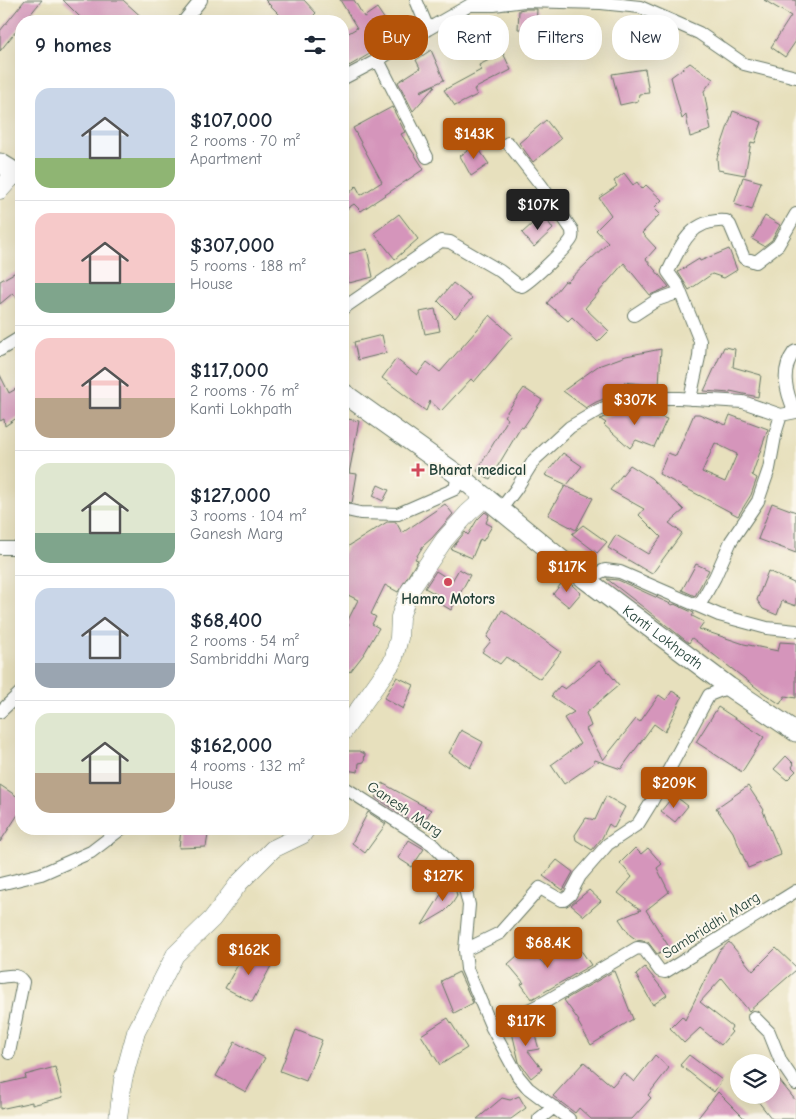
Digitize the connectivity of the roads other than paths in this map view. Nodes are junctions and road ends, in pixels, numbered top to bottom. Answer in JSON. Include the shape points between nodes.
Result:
{"nodes":[{"id":1,"x":201,"y":0,"type":"edge"},
{"id":2,"x":416,"y":0,"type":"edge"},
{"id":3,"x":189,"y":15,"type":"edge"},
{"id":4,"x":422,"y":15,"type":"edge"},
{"id":5,"x":428,"y":29,"type":"edge"},
{"id":6,"x":378,"y":60,"type":"joint"},
{"id":7,"x":349,"y":76,"type":"edge"},
{"id":8,"x":796,"y":77,"type":"edge"},
{"id":9,"x":508,"y":143,"type":"dead end"},
{"id":10,"x":427,"y":158,"type":"dead end"},
{"id":11,"x":15,"y":170,"type":"edge"},
{"id":12,"x":0,"y":190,"type":"edge"},
{"id":13,"x":796,"y":214,"type":"edge"},
{"id":14,"x":680,"y":292,"type":"junction"},
{"id":15,"x":349,"y":304,"type":"edge"},
{"id":16,"x":634,"y":316,"type":"dead end"},
{"id":17,"x":15,"y":341,"type":"edge"},
{"id":18,"x":0,"y":350,"type":"edge"},
{"id":19,"x":796,"y":351,"type":"edge"},
{"id":20,"x":349,"y":397,"type":"edge"},
{"id":21,"x":690,"y":398,"type":"junction"},
{"id":22,"x":796,"y":412,"type":"edge"},
{"id":23,"x":782,"y":415,"type":"junction"},
{"id":24,"x":458,"y":476,"type":"junction"},
{"id":25,"x":486,"y":497,"type":"junction"},
{"id":26,"x":501,"y":509,"type":"junction"},
{"id":27,"x":349,"y":511,"type":"edge"},
{"id":28,"x":0,"y":548,"type":"edge"},
{"id":29,"x":15,"y":548,"type":"edge"},
{"id":30,"x":584,"y":579,"type":"junction"},
{"id":31,"x":699,"y":606,"type":"junction"},
{"id":32,"x":796,"y":632,"type":"edge"},
{"id":33,"x":729,"y":687,"type":"junction"},
{"id":34,"x":15,"y":698,"type":"edge"},
{"id":35,"x":0,"y":712,"type":"edge"},
{"id":36,"x":349,"y":723,"type":"edge"},
{"id":37,"x":796,"y":732,"type":"edge"},
{"id":38,"x":349,"y":791,"type":"edge"},
{"id":39,"x":113,"y":835,"type":"edge"},
{"id":40,"x":302,"y":835,"type":"edge"},
{"id":41,"x":0,"y":884,"type":"edge"},
{"id":42,"x":796,"y":891,"type":"edge"},
{"id":43,"x":465,"y":950,"type":"junction"},
{"id":44,"x":0,"y":977,"type":"edge"},
{"id":45,"x":754,"y":1017,"type":"dead end"},
{"id":46,"x":492,"y":1028,"type":"junction"},
{"id":47,"x":10,"y":1053,"type":"dead end"},
{"id":48,"x":796,"y":1084,"type":"edge"},
{"id":49,"x":554,"y":1107,"type":"junction"},
{"id":50,"x":118,"y":1119,"type":"edge"},
{"id":51,"x":539,"y":1119,"type":"edge"},
{"id":52,"x":569,"y":1119,"type":"edge"}],
"edges":[{"from":1,"to":3,"type":"street"},
{"from":2,"to":4,"type":"street"},
{"from":5,"to":8,"type":"street","via":[[470,5],[524,1],[640,7],[699,33],[744,64]]},
{"from":6,"to":7,"type":"street"},
{"from":6,"to":10,"type":"street"},
{"from":9,"to":15,"type":"street","via":[[572,230],[570,241],[522,286],[450,242],[441,241]]},
{"from":11,"to":12,"type":"main road"},
{"from":13,"to":14,"type":"street","via":[[778,244],[756,262],[744,258],[726,221],[718,220],[693,229],[668,272]]},
{"from":14,"to":16,"type":"street","via":[[657,300]]},
{"from":14,"to":21,"type":"street","via":[[700,341]]},
{"from":17,"to":18,"type":"street"},
{"from":19,"to":22,"type":"street","via":[[784,375],[788,396]]},
{"from":20,"to":24,"type":"main road","name":"Kanti Lokhpath"},
{"from":21,"to":23,"type":"street","via":[[743,402]]},
{"from":21,"to":26,"type":"street","via":[[630,398],[599,410],[570,427],[534,460]]},
{"from":22,"to":23,"type":"street"},
{"from":23,"to":31,"type":"street","via":[[770,469],[758,501],[731,541]]},
{"from":24,"to":25,"type":"main road","name":"Kanti Lokhpath"},
{"from":24,"to":27,"type":"street","via":[[455,489],[398,514]]},
{"from":25,"to":26,"type":"main road","name":"Kanti Lokhpath"},
{"from":25,"to":36,"type":"main road","via":[[444,540],[409,592],[400,617],[399,638],[392,661]]},
{"from":26,"to":30,"type":"main road","name":"Kanti Lokhpath"},
{"from":28,"to":29,"type":"street"},
{"from":30,"to":31,"type":"street","via":[[605,570],[620,572]]},
{"from":30,"to":33,"type":"main road","name":"Kanti Lokhpath"},
{"from":31,"to":32,"type":"street","via":[[719,615]]},
{"from":33,"to":37,"type":"main road","name":"Kanti Lokhpath"},
{"from":33,"to":43,"type":"street","via":[[709,695],[638,824],[608,844],[580,876],[570,895],[561,900],[540,888],[500,933]]},
{"from":34,"to":35,"type":"street"},
{"from":38,"to":43,"type":"street","name":"Ganesh Marg","via":[[432,844],[462,876],[469,905]]},
{"from":39,"to":41,"type":"street","via":[[91,852],[41,874]]},
{"from":40,"to":50,"type":"main road","via":[[273,849],[239,883],[212,919],[175,955],[136,1032],[123,1080]]},
{"from":42,"to":46,"type":"street","name":"Sambriddhi Marg","via":[[665,972],[660,971],[644,949],[637,948],[545,1002]]},
{"from":43,"to":46,"type":"street","name":"Ganesh Marg","via":[[467,969]]},
{"from":44,"to":47,"type":"street","via":[[12,975],[23,982]]},
{"from":45,"to":48,"type":"street","via":[[769,1032],[780,1062]]},
{"from":46,"to":49,"type":"street","name":"Ganesh Marg","via":[[518,1076],[528,1088]]},
{"from":49,"to":51,"type":"street"},
{"from":49,"to":52,"type":"street","name":"Ganesh Marg"}]}
